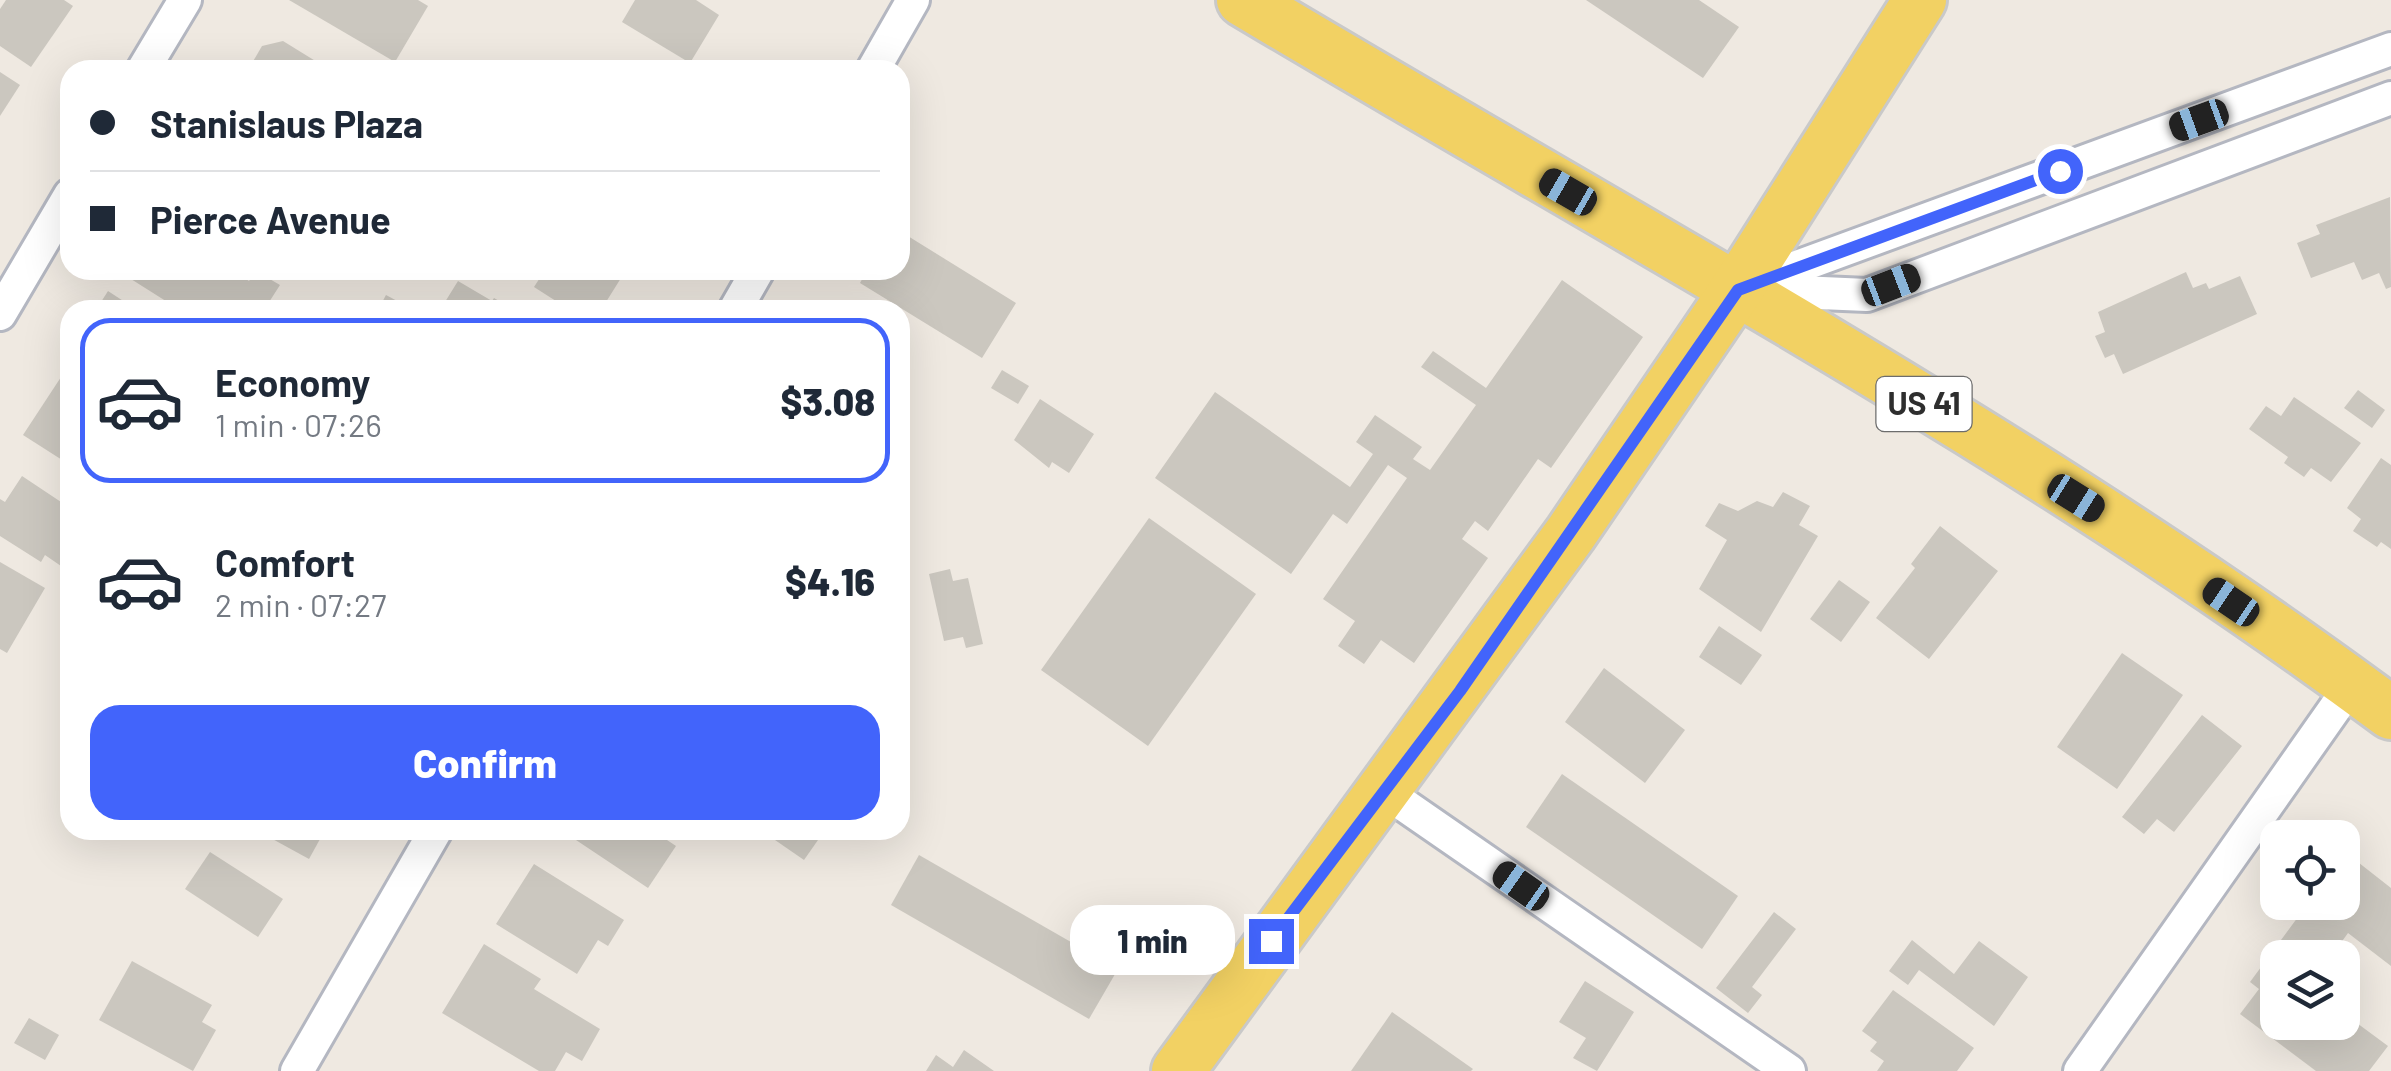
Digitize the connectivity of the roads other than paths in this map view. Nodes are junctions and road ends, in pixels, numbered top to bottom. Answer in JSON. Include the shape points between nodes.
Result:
{"nodes":[{"id":1,"x":184,"y":0,"type":"edge"},
{"id":2,"x":913,"y":0,"type":"edge"},
{"id":3,"x":1243,"y":0,"type":"edge"},
{"id":4,"x":1920,"y":0,"type":"edge"},
{"id":5,"x":2391,"y":49,"type":"edge"},
{"id":6,"x":150,"y":60,"type":"edge"},
{"id":7,"x":879,"y":60,"type":"edge"},
{"id":8,"x":2391,"y":98,"type":"edge"},
{"id":9,"x":60,"y":212,"type":"edge"},
{"id":10,"x":1738,"y":290,"type":"junction"},
{"id":11,"x":0,"y":314,"type":"edge"},
{"id":12,"x":2372,"y":699,"type":"edge"},
{"id":13,"x":1384,"y":791,"type":"junction"},
{"id":14,"x":430,"y":840,"type":"edge"},
{"id":15,"x":297,"y":1071,"type":"edge"},
{"id":16,"x":1178,"y":1071,"type":"edge"},
{"id":17,"x":1790,"y":1071,"type":"edge"},
{"id":18,"x":2080,"y":1071,"type":"edge"}],
"edges":[{"from":1,"to":6,"type":"street"},
{"from":2,"to":7,"type":"street"},
{"from":3,"to":10,"type":"main road"},
{"from":4,"to":10,"type":"main road"},
{"from":5,"to":10,"type":"street"},
{"from":8,"to":10,"type":"street","via":[[1867,295]]},
{"from":9,"to":11,"type":"street"},
{"from":10,"to":12,"type":"main road","number":"US 41","via":[[2110,519]]},
{"from":10,"to":13,"type":"main road"},
{"from":12,"to":18,"type":"street"},
{"from":13,"to":16,"type":"main road"},
{"from":13,"to":17,"type":"street"},
{"from":14,"to":15,"type":"street"}]}
